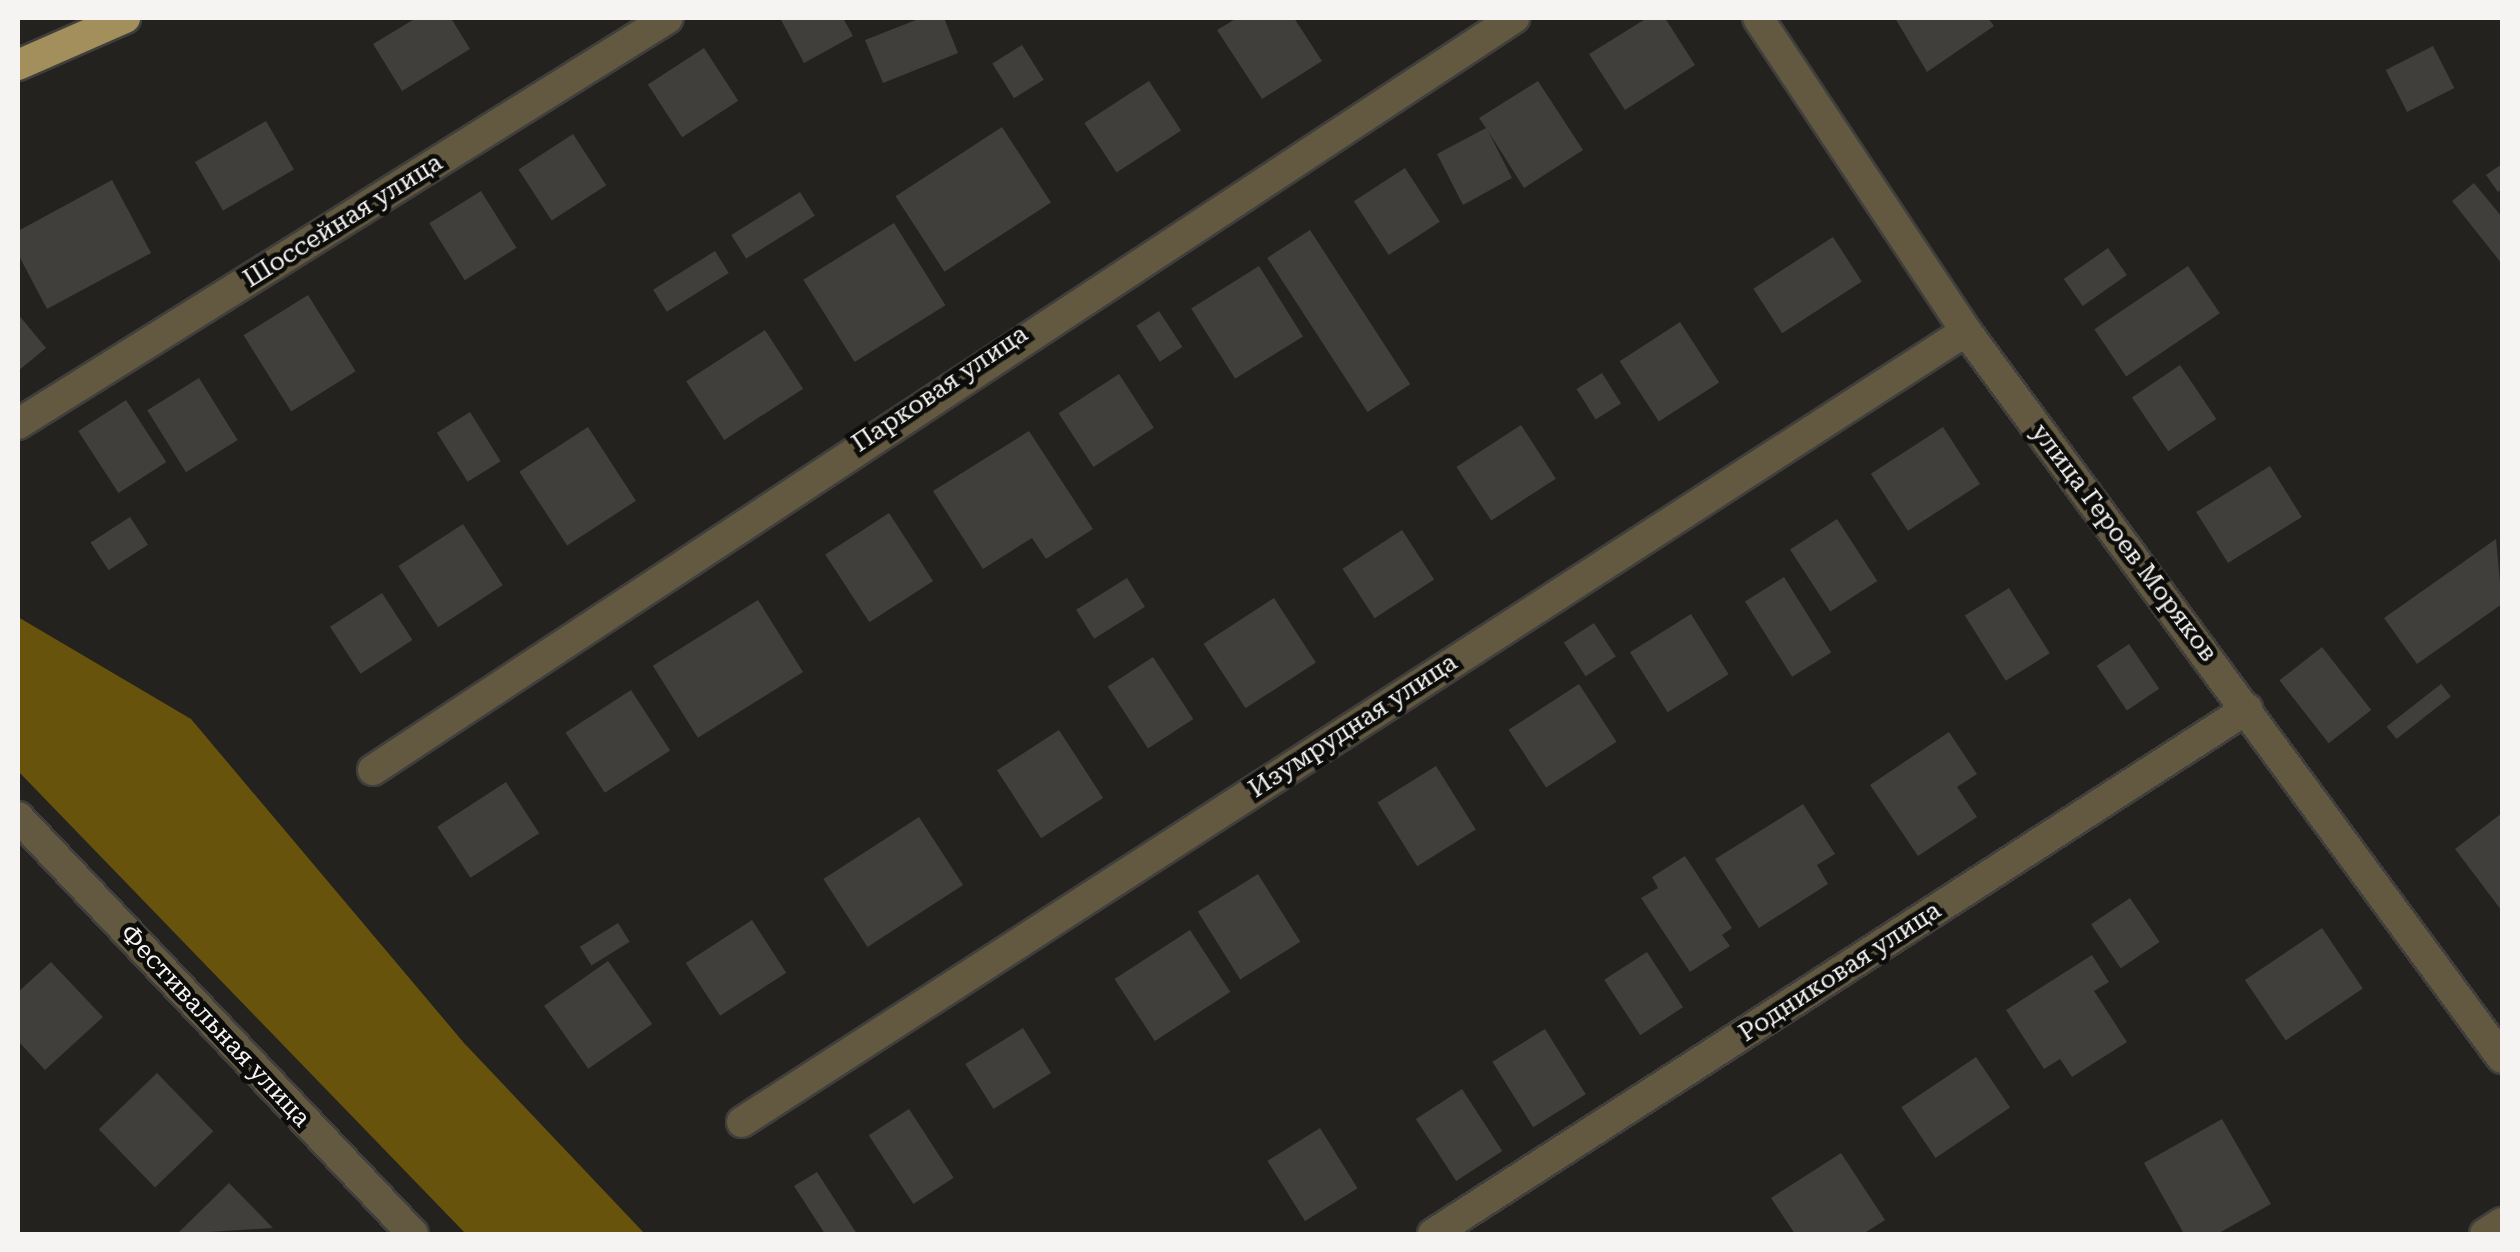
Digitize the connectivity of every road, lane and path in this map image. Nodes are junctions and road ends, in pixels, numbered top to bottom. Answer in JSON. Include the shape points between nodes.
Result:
{"nodes":[{"id":1,"x":125,"y":18,"type":"edge"},
{"id":2,"x":668,"y":18,"type":"edge"},
{"id":3,"x":1514,"y":18,"type":"edge"},
{"id":4,"x":1758,"y":18,"type":"edge"},
{"id":5,"x":18,"y":65,"type":"edge"},
{"id":6,"x":1966,"y":331,"type":"junction"},
{"id":7,"x":18,"y":424,"type":"edge"},
{"id":8,"x":2247,"y":709,"type":"junction"},
{"id":9,"x":373,"y":770,"type":"dead end"},
{"id":10,"x":18,"y":818,"type":"edge"},
{"id":11,"x":2502,"y":1058,"type":"edge"},
{"id":12,"x":742,"y":1122,"type":"dead end"},
{"id":13,"x":2502,"y":1223,"type":"edge"},
{"id":14,"x":413,"y":1234,"type":"edge"},
{"id":15,"x":1434,"y":1234,"type":"edge"},
{"id":16,"x":2485,"y":1234,"type":"edge"}],
"edges":[{"from":1,"to":5,"type":"main road"},
{"from":2,"to":7,"type":"street","name":"Шоссейная улица"},
{"from":3,"to":9,"type":"street","name":"Парковая улица"},
{"from":4,"to":6,"type":"street","name":"улица Героев Моряков"},
{"from":6,"to":8,"type":"street","name":"улица Героев Моряков"},
{"from":6,"to":12,"type":"street","name":"Изумрудная улица"},
{"from":8,"to":11,"type":"street","name":"улица Героев Моряков"},
{"from":8,"to":15,"type":"street","name":"Родниковая улица"},
{"from":10,"to":14,"type":"street","name":"Фестивальная улица"},
{"from":13,"to":16,"type":"street"}]}
